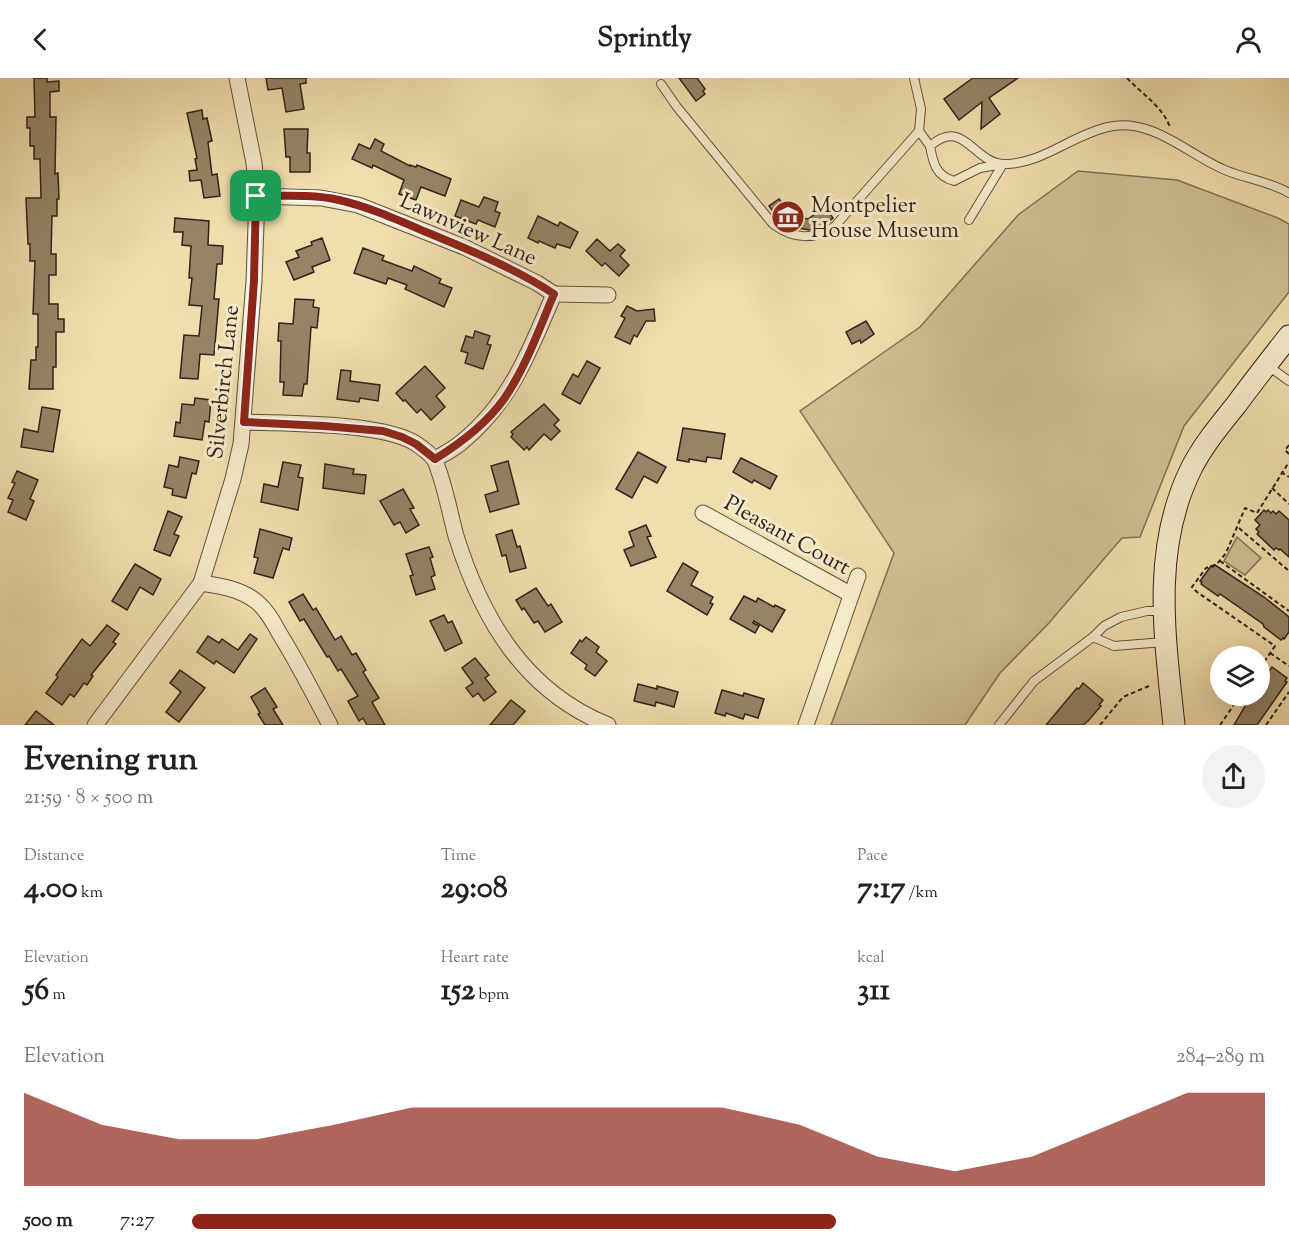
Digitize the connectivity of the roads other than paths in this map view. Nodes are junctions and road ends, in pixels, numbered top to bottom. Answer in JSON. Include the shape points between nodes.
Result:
{"nodes":[{"id":1,"x":237,"y":78,"type":"edge"},
{"id":2,"x":914,"y":78,"type":"edge"},
{"id":3,"x":661,"y":84,"type":"dead end"},
{"id":4,"x":920,"y":131,"type":"junction"},
{"id":5,"x":930,"y":146,"type":"junction"},
{"id":6,"x":1003,"y":164,"type":"junction"},
{"id":7,"x":1289,"y":193,"type":"edge"},
{"id":8,"x":256,"y":196,"type":"junction"},
{"id":9,"x":969,"y":220,"type":"dead end"},
{"id":10,"x":554,"y":294,"type":"junction"},
{"id":11,"x":608,"y":296,"type":"dead end"},
{"id":12,"x":1289,"y":336,"type":"edge"},
{"id":13,"x":1266,"y":365,"type":"junction"},
{"id":14,"x":1289,"y":381,"type":"edge"},
{"id":15,"x":244,"y":422,"type":"junction"},
{"id":16,"x":435,"y":459,"type":"junction"},
{"id":17,"x":703,"y":513,"type":"dead end"},
{"id":18,"x":858,"y":576,"type":"dead end"},
{"id":19,"x":201,"y":583,"type":"junction"},
{"id":20,"x":850,"y":594,"type":"junction"},
{"id":21,"x":1163,"y":611,"type":"junction"},
{"id":22,"x":1093,"y":637,"type":"junction"},
{"id":23,"x":1164,"y":642,"type":"junction"},
{"id":24,"x":95,"y":725,"type":"edge"},
{"id":25,"x":330,"y":725,"type":"edge"},
{"id":26,"x":608,"y":725,"type":"edge"},
{"id":27,"x":806,"y":725,"type":"edge"},
{"id":28,"x":999,"y":725,"type":"edge"},
{"id":29,"x":1174,"y":725,"type":"edge"}],
"edges":[{"from":1,"to":8,"type":"street","name":"Silverbirch Lane","via":[[254,163]]},
{"from":2,"to":4,"type":"lane","via":[[921,109]]},
{"from":3,"to":4,"type":"lane","via":[[772,224],[799,237],[819,235],[835,226]]},
{"from":4,"to":5,"type":"lane"},
{"from":5,"to":6,"type":"lane","via":[[943,136],[958,137],[987,158]]},
{"from":5,"to":6,"type":"lane","via":[[936,169],[943,178],[954,182],[980,168]]},
{"from":6,"to":7,"type":"lane","via":[[1024,162],[1094,131],[1134,126],[1148,129],[1222,169]]},
{"from":6,"to":9,"type":"lane"},
{"from":8,"to":10,"type":"street","name":"Lawnview Lane","via":[[321,198],[358,206],[464,247]]},
{"from":8,"to":15,"type":"street","name":"Silverbirch Lane"},
{"from":10,"to":11,"type":"street"},
{"from":10,"to":16,"type":"street","via":[[503,399],[461,443]]},
{"from":12,"to":13,"type":"main road"},
{"from":13,"to":14,"type":"lane"},
{"from":13,"to":21,"type":"main road","via":[[1211,436],[1176,503],[1165,554]]},
{"from":15,"to":16,"type":"street","via":[[383,431],[416,444]]},
{"from":15,"to":19,"type":"street","name":"Silverbirch Lane","via":[[233,479]]},
{"from":16,"to":26,"type":"street","via":[[472,583],[496,629],[522,663],[555,695]]},
{"from":17,"to":20,"type":"street","name":"Pleasant Court"},
{"from":18,"to":20,"type":"street"},
{"from":19,"to":24,"type":"street","name":"Silverbirch Lane"},
{"from":19,"to":25,"type":"street","via":[[243,593],[258,603],[290,650]]},
{"from":20,"to":27,"type":"street"},
{"from":21,"to":22,"type":"lane","via":[[1121,617]]},
{"from":21,"to":23,"type":"main road"},
{"from":22,"to":23,"type":"lane","via":[[1114,646]]},
{"from":22,"to":28,"type":"lane","via":[[1034,681]]},
{"from":23,"to":29,"type":"main road"}]}
